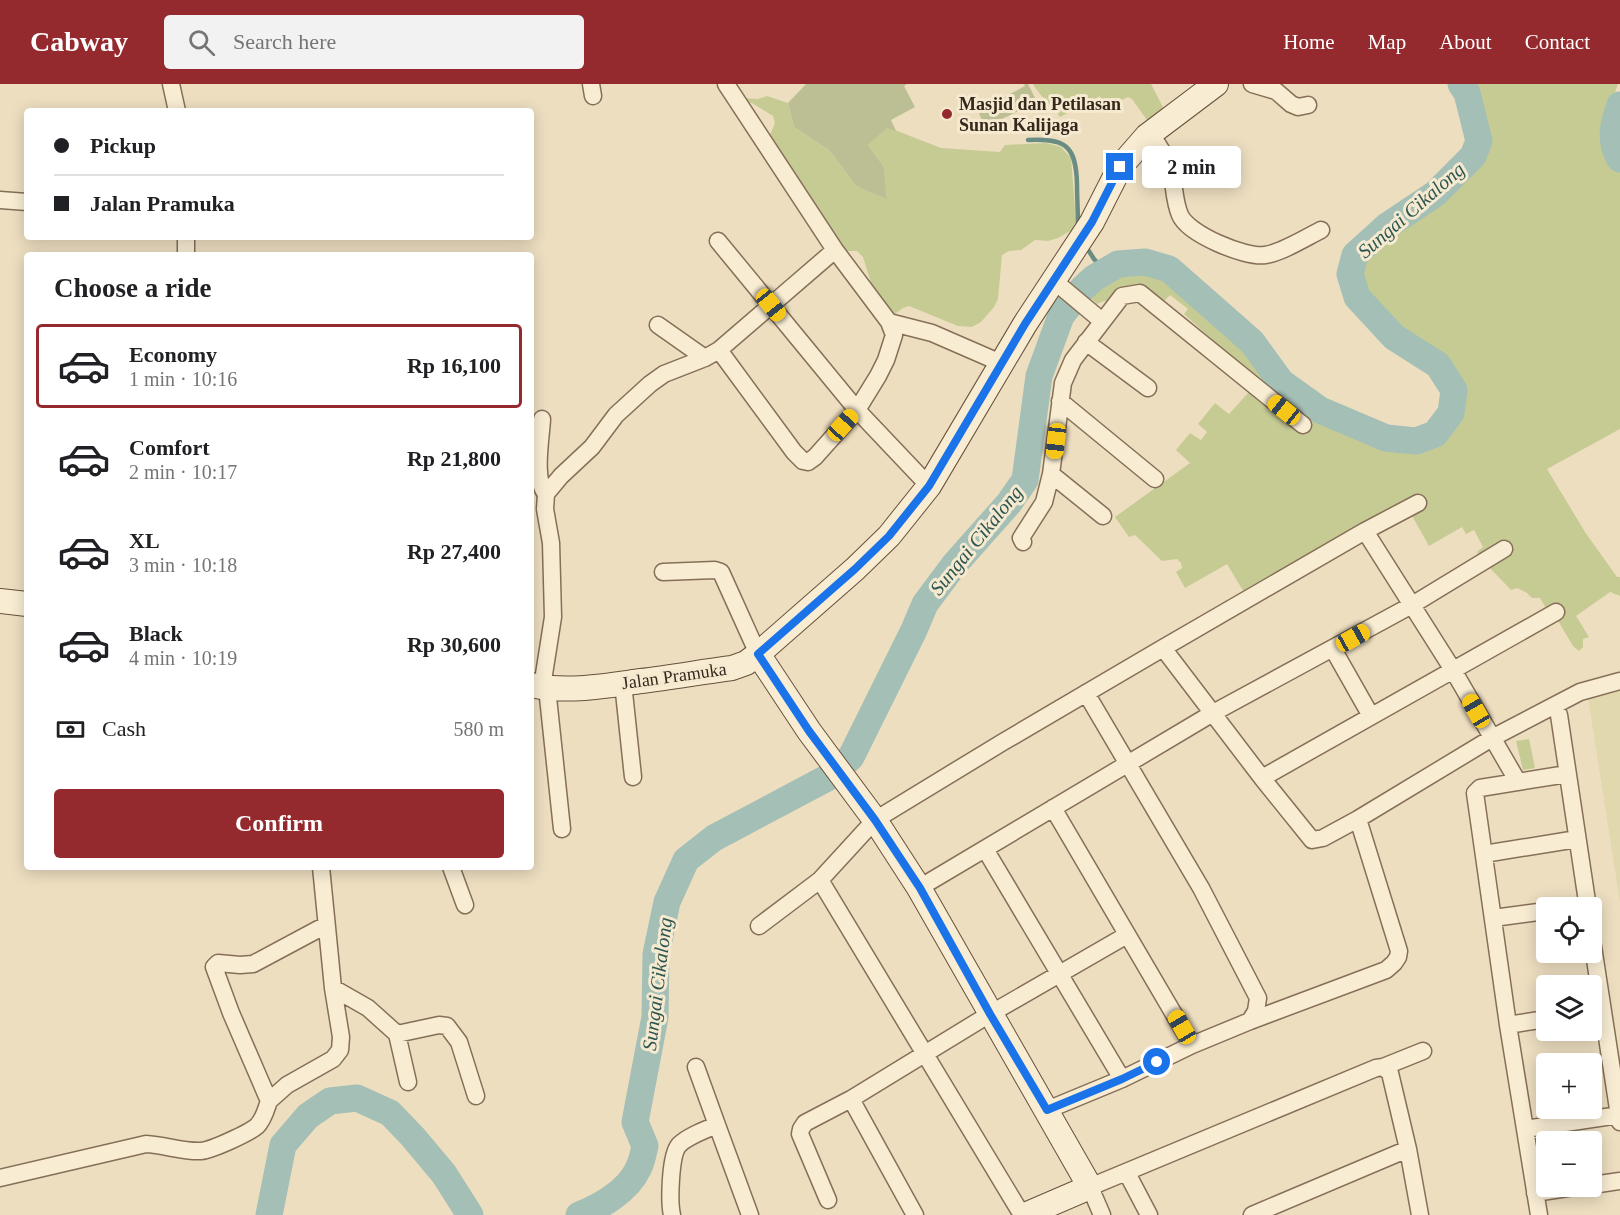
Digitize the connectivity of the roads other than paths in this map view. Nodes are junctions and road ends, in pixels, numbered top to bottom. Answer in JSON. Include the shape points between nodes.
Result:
{"nodes":[{"id":1,"x":726,"y":84,"type":"edge"},
{"id":2,"x":1216,"y":84,"type":"edge"},
{"id":3,"x":1252,"y":84,"type":"edge"},
{"id":4,"x":171,"y":85,"type":"edge"},
{"id":5,"x":1308,"y":105,"type":"dead end"},
{"id":6,"x":177,"y":108,"type":"edge"},
{"id":7,"x":1150,"y":134,"type":"junction"},
{"id":8,"x":0,"y":200,"type":"edge"},
{"id":9,"x":24,"y":202,"type":"edge"},
{"id":10,"x":1321,"y":230,"type":"dead end"},
{"id":11,"x":718,"y":241,"type":"dead end"},
{"id":12,"x":835,"y":250,"type":"junction"},
{"id":13,"x":1056,"y":284,"type":"junction"},
{"id":14,"x":771,"y":305,"type":"junction"},
{"id":15,"x":1096,"y":316,"type":"junction"},
{"id":16,"x":889,"y":322,"type":"junction"},
{"id":17,"x":658,"y":325,"type":"dead end"},
{"id":18,"x":1086,"y":342,"type":"junction"},
{"id":19,"x":712,"y":354,"type":"junction"},
{"id":20,"x":1001,"y":363,"type":"junction"},
{"id":21,"x":1148,"y":388,"type":"dead end"},
{"id":22,"x":1060,"y":401,"type":"junction"},
{"id":23,"x":857,"y":410,"type":"junction"},
{"id":24,"x":542,"y":419,"type":"dead end"},
{"id":25,"x":1303,"y":425,"type":"dead end"},
{"id":26,"x":1051,"y":474,"type":"junction"},
{"id":27,"x":1155,"y":479,"type":"dead end"},
{"id":28,"x":929,"y":486,"type":"junction"},
{"id":29,"x":546,"y":494,"type":"junction"},
{"id":30,"x":1418,"y":503,"type":"dead end"},
{"id":31,"x":1103,"y":516,"type":"dead end"},
{"id":32,"x":1365,"y":531,"type":"junction"},
{"id":33,"x":1023,"y":542,"type":"dead end"},
{"id":34,"x":1504,"y":549,"type":"dead end"},
{"id":35,"x":663,"y":572,"type":"dead end"},
{"id":36,"x":0,"y":602,"type":"edge"},
{"id":37,"x":24,"y":604,"type":"edge"},
{"id":38,"x":1412,"y":605,"type":"junction"},
{"id":39,"x":1556,"y":612,"type":"dead end"},
{"id":40,"x":1163,"y":648,"type":"junction"},
{"id":41,"x":1333,"y":649,"type":"junction"},
{"id":42,"x":758,"y":654,"type":"junction"},
{"id":43,"x":1453,"y":670,"type":"junction"},
{"id":44,"x":1620,"y":681,"type":"edge"},
{"id":45,"x":623,"y":683,"type":"junction"},
{"id":46,"x":540,"y":687,"type":"edge"},
{"id":47,"x":1086,"y":693,"type":"junction"},
{"id":48,"x":1214,"y":713,"type":"junction"},
{"id":49,"x":1559,"y":715,"type":"dead end"},
{"id":50,"x":1371,"y":716,"type":"junction"},
{"id":51,"x":1492,"y":738,"type":"junction"},
{"id":52,"x":1129,"y":765,"type":"junction"},
{"id":53,"x":1567,"y":774,"type":"junction"},
{"id":54,"x":633,"y":777,"type":"dead end"},
{"id":55,"x":1262,"y":778,"type":"junction"},
{"id":56,"x":1518,"y":782,"type":"junction"},
{"id":57,"x":1053,"y":808,"type":"junction"},
{"id":58,"x":1358,"y":819,"type":"junction"},
{"id":59,"x":875,"y":820,"type":"junction"},
{"id":60,"x":562,"y":829,"type":"dead end"},
{"id":61,"x":1577,"y":839,"type":"junction"},
{"id":62,"x":984,"y":849,"type":"junction"},
{"id":63,"x":1484,"y":854,"type":"junction"},
{"id":64,"x":321,"y":870,"type":"edge"},
{"id":65,"x":452,"y":870,"type":"edge"},
{"id":66,"x":820,"y":880,"type":"junction"},
{"id":67,"x":920,"y":888,"type":"junction"},
{"id":68,"x":1587,"y":897,"type":"edge"},
{"id":69,"x":465,"y":905,"type":"dead end"},
{"id":70,"x":1536,"y":912,"type":"edge"},
{"id":71,"x":1493,"y":918,"type":"junction"},
{"id":72,"x":326,"y":925,"type":"junction"},
{"id":73,"x":759,"y":926,"type":"dead end"},
{"id":74,"x":1127,"y":935,"type":"junction"},
{"id":75,"x":1059,"y":974,"type":"junction"},
{"id":76,"x":333,"y":988,"type":"junction"},
{"id":77,"x":990,"y":1014,"type":"junction"},
{"id":78,"x":1250,"y":1021,"type":"junction"},
{"id":79,"x":1536,"y":1021,"type":"edge"},
{"id":80,"x":1508,"y":1025,"type":"junction"},
{"id":81,"x":397,"y":1034,"type":"junction"},
{"id":82,"x":1602,"y":1035,"type":"edge"},
{"id":83,"x":1192,"y":1045,"type":"junction"},
{"id":84,"x":1423,"y":1051,"type":"dead end"},
{"id":85,"x":924,"y":1054,"type":"junction"},
{"id":86,"x":696,"y":1067,"type":"dead end"},
{"id":87,"x":1383,"y":1067,"type":"junction"},
{"id":88,"x":1122,"y":1079,"type":"junction"},
{"id":89,"x":408,"y":1082,"type":"dead end"},
{"id":90,"x":476,"y":1096,"type":"dead end"},
{"id":91,"x":851,"y":1099,"type":"junction"},
{"id":92,"x":269,"y":1101,"type":"junction"},
{"id":93,"x":1047,"y":1110,"type":"junction"},
{"id":94,"x":1619,"y":1118,"type":"edge"},
{"id":95,"x":717,"y":1125,"type":"junction"},
{"id":96,"x":1525,"y":1129,"type":"junction"},
{"id":97,"x":1408,"y":1149,"type":"junction"},
{"id":98,"x":1127,"y":1173,"type":"junction"},
{"id":99,"x":0,"y":1178,"type":"edge"},
{"id":100,"x":1620,"y":1180,"type":"edge"},
{"id":101,"x":1602,"y":1183,"type":"edge"},
{"id":102,"x":1090,"y":1186,"type":"junction"},
{"id":103,"x":1535,"y":1193,"type":"joint"},
{"id":104,"x":828,"y":1200,"type":"dead end"},
{"id":105,"x":672,"y":1215,"type":"edge"},
{"id":106,"x":750,"y":1215,"type":"edge"},
{"id":107,"x":915,"y":1215,"type":"edge"},
{"id":108,"x":1023,"y":1215,"type":"edge"},
{"id":109,"x":1102,"y":1215,"type":"edge"},
{"id":110,"x":1149,"y":1215,"type":"edge"},
{"id":111,"x":1252,"y":1215,"type":"edge"},
{"id":112,"x":1420,"y":1215,"type":"edge"},
{"id":113,"x":1539,"y":1215,"type":"edge"}],
"edges":[{"from":1,"to":12,"type":"street"},
{"from":2,"to":7,"type":"street","name":"Jalan Pramuka"},
{"from":3,"to":5,"type":"street","via":[[1276,91],[1298,107]]},
{"from":4,"to":6,"type":"street"},
{"from":7,"to":10,"type":"street","via":[[1170,167],[1180,216],[1185,224],[1216,243],[1267,255]]},
{"from":7,"to":13,"type":"street","name":"Jalan Pramuka","via":[[1120,167]]},
{"from":8,"to":9,"type":"street"},
{"from":11,"to":14,"type":"street"},
{"from":12,"to":14,"type":"street"},
{"from":12,"to":16,"type":"street"},
{"from":13,"to":15,"type":"street"},
{"from":13,"to":20,"type":"street","name":"Jalan Pramuka"},
{"from":14,"to":19,"type":"street"},
{"from":14,"to":23,"type":"street"},
{"from":15,"to":18,"type":"street"},
{"from":15,"to":25,"type":"street","via":[[1122,296],[1140,293]]},
{"from":16,"to":20,"type":"street","via":[[932,333]]},
{"from":16,"to":23,"type":"street","via":[[894,335],[886,360]]},
{"from":17,"to":19,"type":"street"},
{"from":18,"to":21,"type":"street"},
{"from":18,"to":22,"type":"street","via":[[1063,383]]},
{"from":19,"to":23,"type":"street","via":[[803,461],[815,457]]},
{"from":19,"to":29,"type":"street","via":[[650,384],[616,415]]},
{"from":20,"to":28,"type":"street","name":"Jalan Pramuka"},
{"from":22,"to":26,"type":"street"},
{"from":22,"to":27,"type":"street"},
{"from":23,"to":28,"type":"street"},
{"from":24,"to":29,"type":"street","via":[[539,475]]},
{"from":26,"to":31,"type":"street"},
{"from":26,"to":33,"type":"street","via":[[1044,502],[1021,538]]},
{"from":28,"to":42,"type":"street","name":"Jalan Pramuka","via":[[889,536]]},
{"from":29,"to":46,"type":"street","via":[[553,617]]},
{"from":30,"to":32,"type":"street"},
{"from":32,"to":38,"type":"street"},
{"from":32,"to":40,"type":"street"},
{"from":34,"to":38,"type":"street"},
{"from":35,"to":42,"type":"street","via":[[721,572]]},
{"from":36,"to":37,"type":"street"},
{"from":38,"to":41,"type":"street"},
{"from":38,"to":43,"type":"street"},
{"from":39,"to":43,"type":"street"},
{"from":40,"to":47,"type":"street"},
{"from":40,"to":48,"type":"street"},
{"from":41,"to":48,"type":"street"},
{"from":41,"to":50,"type":"street"},
{"from":42,"to":45,"type":"street","name":"Jalan Pramuka","via":[[732,668]]},
{"from":42,"to":59,"type":"street"},
{"from":43,"to":50,"type":"street"},
{"from":43,"to":51,"type":"street"},
{"from":44,"to":51,"type":"street","via":[[1580,692]]},
{"from":45,"to":46,"type":"street","name":"Jalan Pramuka"},
{"from":45,"to":54,"type":"street"},
{"from":46,"to":60,"type":"street"},
{"from":47,"to":52,"type":"street"},
{"from":47,"to":59,"type":"street"},
{"from":48,"to":52,"type":"street"},
{"from":48,"to":55,"type":"street"},
{"from":49,"to":53,"type":"street"},
{"from":50,"to":55,"type":"street"},
{"from":51,"to":56,"type":"street"},
{"from":51,"to":58,"type":"street"},
{"from":52,"to":57,"type":"street"},
{"from":52,"to":78,"type":"street","via":[[1201,888],[1258,998]]},
{"from":53,"to":56,"type":"street"},
{"from":53,"to":61,"type":"street"},
{"from":55,"to":58,"type":"street","via":[[1312,840]]},
{"from":56,"to":63,"type":"street","via":[[1476,790]]},
{"from":57,"to":62,"type":"street"},
{"from":57,"to":74,"type":"street"},
{"from":58,"to":78,"type":"street","via":[[1398,957],[1386,970]]},
{"from":59,"to":66,"type":"street"},
{"from":59,"to":67,"type":"street"},
{"from":61,"to":63,"type":"street"},
{"from":61,"to":68,"type":"street"},
{"from":62,"to":67,"type":"street"},
{"from":62,"to":75,"type":"street"},
{"from":63,"to":71,"type":"street"},
{"from":64,"to":72,"type":"street"},
{"from":65,"to":69,"type":"street"},
{"from":66,"to":73,"type":"street"},
{"from":66,"to":85,"type":"street"},
{"from":67,"to":77,"type":"street"},
{"from":70,"to":71,"type":"street"},
{"from":71,"to":80,"type":"street"},
{"from":72,"to":76,"type":"street"},
{"from":72,"to":92,"type":"street","via":[[253,964],[218,963],[214,967]]},
{"from":74,"to":75,"type":"street"},
{"from":74,"to":83,"type":"street"},
{"from":75,"to":77,"type":"street"},
{"from":75,"to":88,"type":"street"},
{"from":76,"to":81,"type":"street","via":[[368,1008]]},
{"from":76,"to":92,"type":"street","via":[[340,1050],[333,1059],[287,1085]]},
{"from":77,"to":85,"type":"street"},
{"from":77,"to":93,"type":"street"},
{"from":78,"to":83,"type":"street"},
{"from":79,"to":80,"type":"street"},
{"from":80,"to":96,"type":"street"},
{"from":81,"to":89,"type":"street"},
{"from":81,"to":90,"type":"street","via":[[447,1026],[459,1042]]},
{"from":82,"to":94,"type":"street"},
{"from":83,"to":88,"type":"street"},
{"from":84,"to":87,"type":"street"},
{"from":85,"to":91,"type":"street"},
{"from":85,"to":108,"type":"street"},
{"from":86,"to":95,"type":"street"},
{"from":87,"to":97,"type":"street","via":[[1390,1072]]},
{"from":87,"to":98,"type":"street"},
{"from":88,"to":93,"type":"street"},
{"from":91,"to":104,"type":"street","via":[[801,1129],[808,1156]]},
{"from":91,"to":107,"type":"street"},
{"from":92,"to":99,"type":"street","via":[[255,1127],[204,1151],[146,1144]]},
{"from":93,"to":102,"type":"street"},
{"from":94,"to":96,"type":"street"},
{"from":95,"to":105,"type":"street","via":[[676,1150],[669,1192]]},
{"from":95,"to":106,"type":"street"},
{"from":96,"to":103,"type":"street"},
{"from":97,"to":111,"type":"street"},
{"from":97,"to":112,"type":"street"},
{"from":98,"to":102,"type":"street"},
{"from":98,"to":110,"type":"street"},
{"from":100,"to":101,"type":"street"},
{"from":102,"to":108,"type":"street"},
{"from":102,"to":109,"type":"street"},
{"from":103,"to":113,"type":"street"}]}
